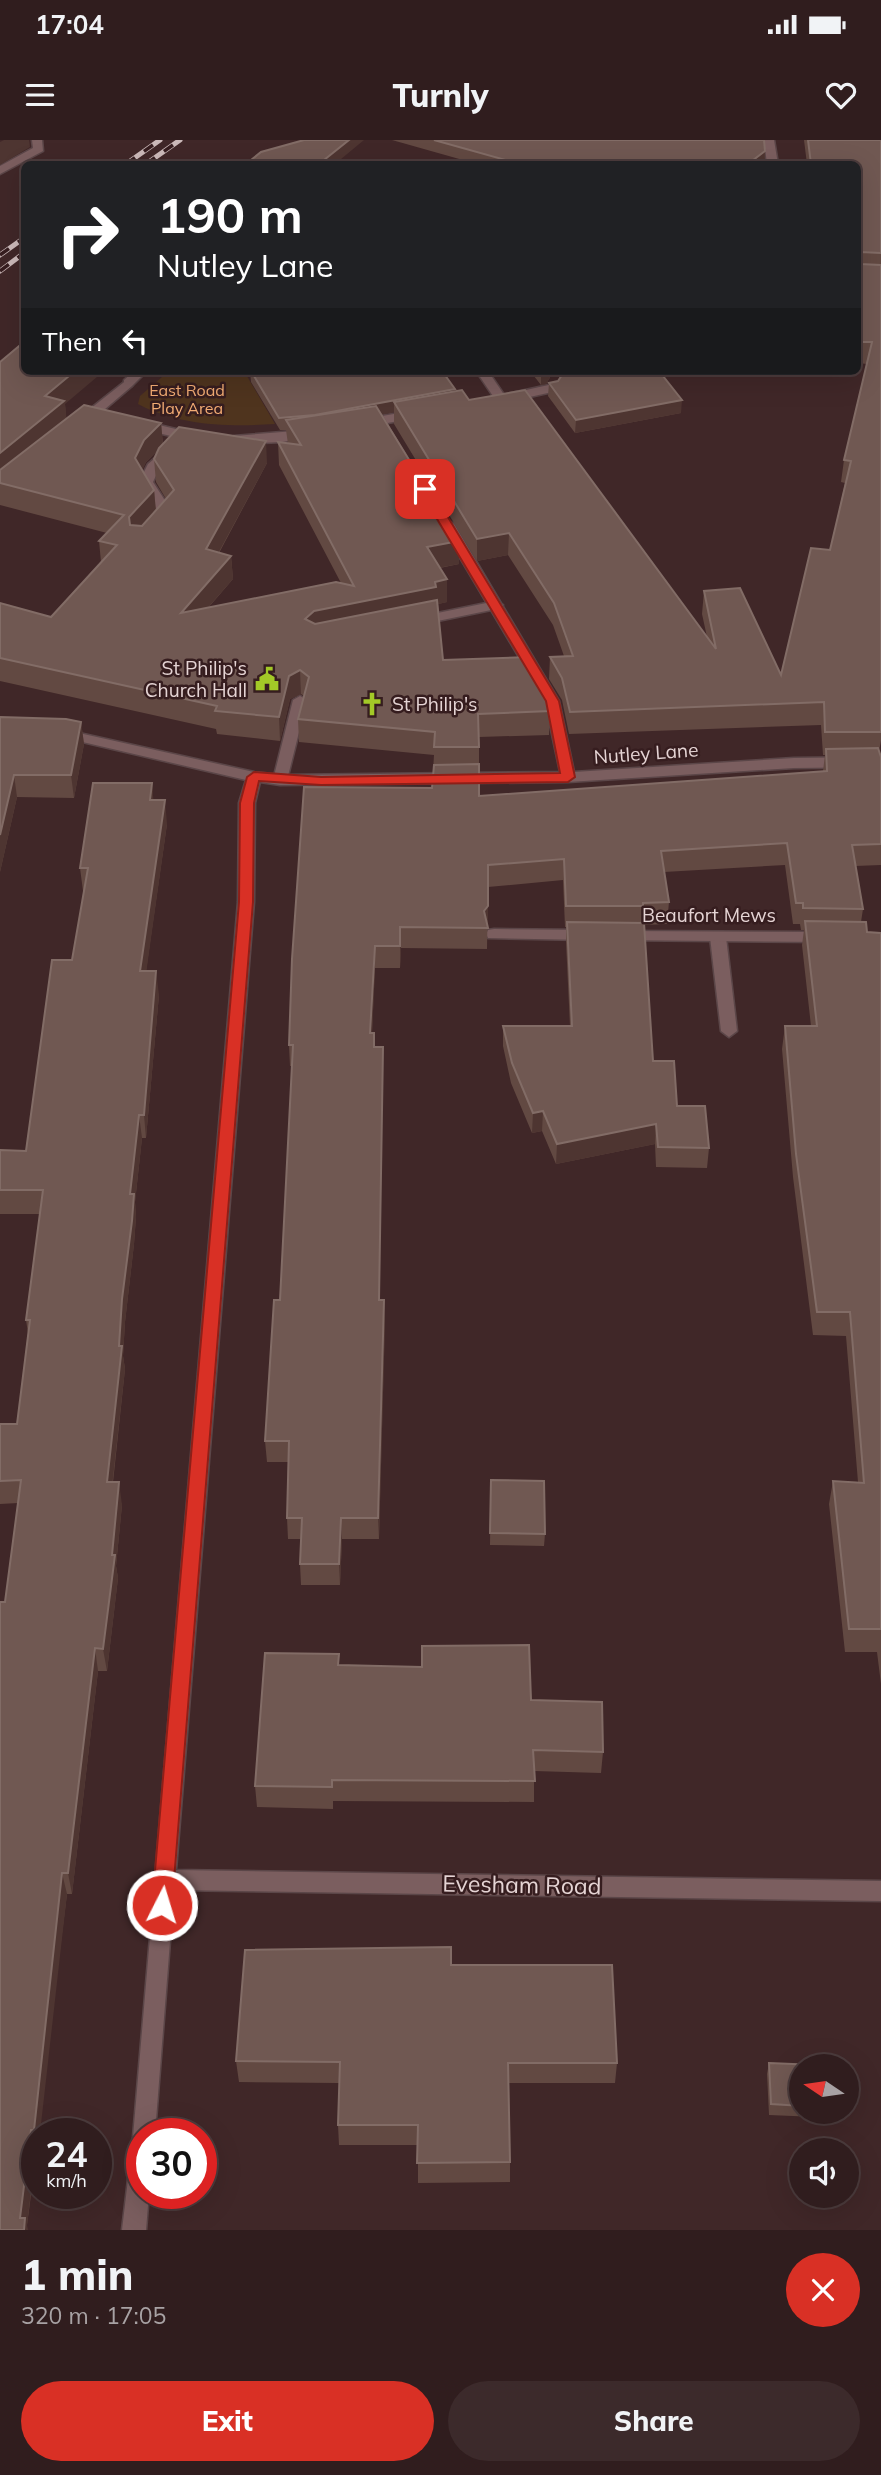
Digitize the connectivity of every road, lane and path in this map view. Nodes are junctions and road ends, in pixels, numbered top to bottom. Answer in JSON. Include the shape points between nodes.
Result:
{"nodes":[{"id":1,"x":37,"y":140,"type":"edge"},
{"id":2,"x":769,"y":140,"type":"edge"},
{"id":3,"x":772,"y":161,"type":"edge"},
{"id":4,"x":0,"y":171,"type":"edge"},
{"id":5,"x":137,"y":375,"type":"edge"},
{"id":6,"x":484,"y":375,"type":"edge"},
{"id":7,"x":568,"y":378,"type":"edge"},
{"id":8,"x":435,"y":411,"type":"edge"},
{"id":9,"x":381,"y":424,"type":"edge"},
{"id":10,"x":320,"y":431,"type":"edge"},
{"id":11,"x":184,"y":436,"type":"junction"},
{"id":12,"x":439,"y":512,"type":"edge"},
{"id":13,"x":148,"y":533,"type":"edge"},
{"id":14,"x":496,"y":605,"type":"junction"},
{"id":15,"x":406,"y":623,"type":"edge"},
{"id":16,"x":300,"y":700,"type":"edge"},
{"id":17,"x":51,"y":730,"type":"edge"},
{"id":18,"x":881,"y":762,"type":"edge"},
{"id":19,"x":254,"y":777,"type":"junction"},
{"id":20,"x":568,"y":777,"type":"junction"},
{"id":21,"x":280,"y":780,"type":"junction"},
{"id":22,"x":494,"y":934,"type":"dead end"},
{"id":23,"x":718,"y":937,"type":"junction"},
{"id":24,"x":840,"y":937,"type":"edge"},
{"id":25,"x":729,"y":1031,"type":"dead end"},
{"id":26,"x":164,"y":1880,"type":"junction"},
{"id":27,"x":881,"y":1891,"type":"edge"},
{"id":28,"x":144,"y":2118,"type":"edge"},
{"id":29,"x":136,"y":2209,"type":"edge"},
{"id":30,"x":134,"y":2230,"type":"edge"}],
"edges":[{"from":1,"to":4,"type":"street","via":[[38,149]]},
{"from":2,"to":3,"type":"street"},
{"from":5,"to":11,"type":"street","via":[[101,416]]},
{"from":6,"to":7,"type":"street","via":[[494,400],[553,388],[556,380]]},
{"from":8,"to":9,"type":"street"},
{"from":10,"to":11,"type":"street","via":[[247,440]]},
{"from":11,"to":13,"type":"street","via":[[153,467],[146,482],[166,513]]},
{"from":12,"to":14,"type":"street"},
{"from":14,"to":15,"type":"street"},
{"from":14,"to":20,"type":"street","via":[[552,701]]},
{"from":16,"to":21,"type":"street"},
{"from":17,"to":19,"type":"street","name":"Nutley Lane"},
{"from":18,"to":20,"type":"street","name":"Nutley Lane"},
{"from":19,"to":21,"type":"street","name":"Nutley Lane"},
{"from":19,"to":26,"type":"street","via":[[247,803],[246,902]]},
{"from":20,"to":21,"type":"street","name":"Nutley Lane"},
{"from":22,"to":23,"type":"street","name":"Beaufort Mews"},
{"from":23,"to":24,"type":"street","name":"Beaufort Mews"},
{"from":23,"to":25,"type":"street"},
{"from":26,"to":27,"type":"street","name":"Evesham Road"},
{"from":26,"to":28,"type":"street"},
{"from":29,"to":30,"type":"street"}]}
